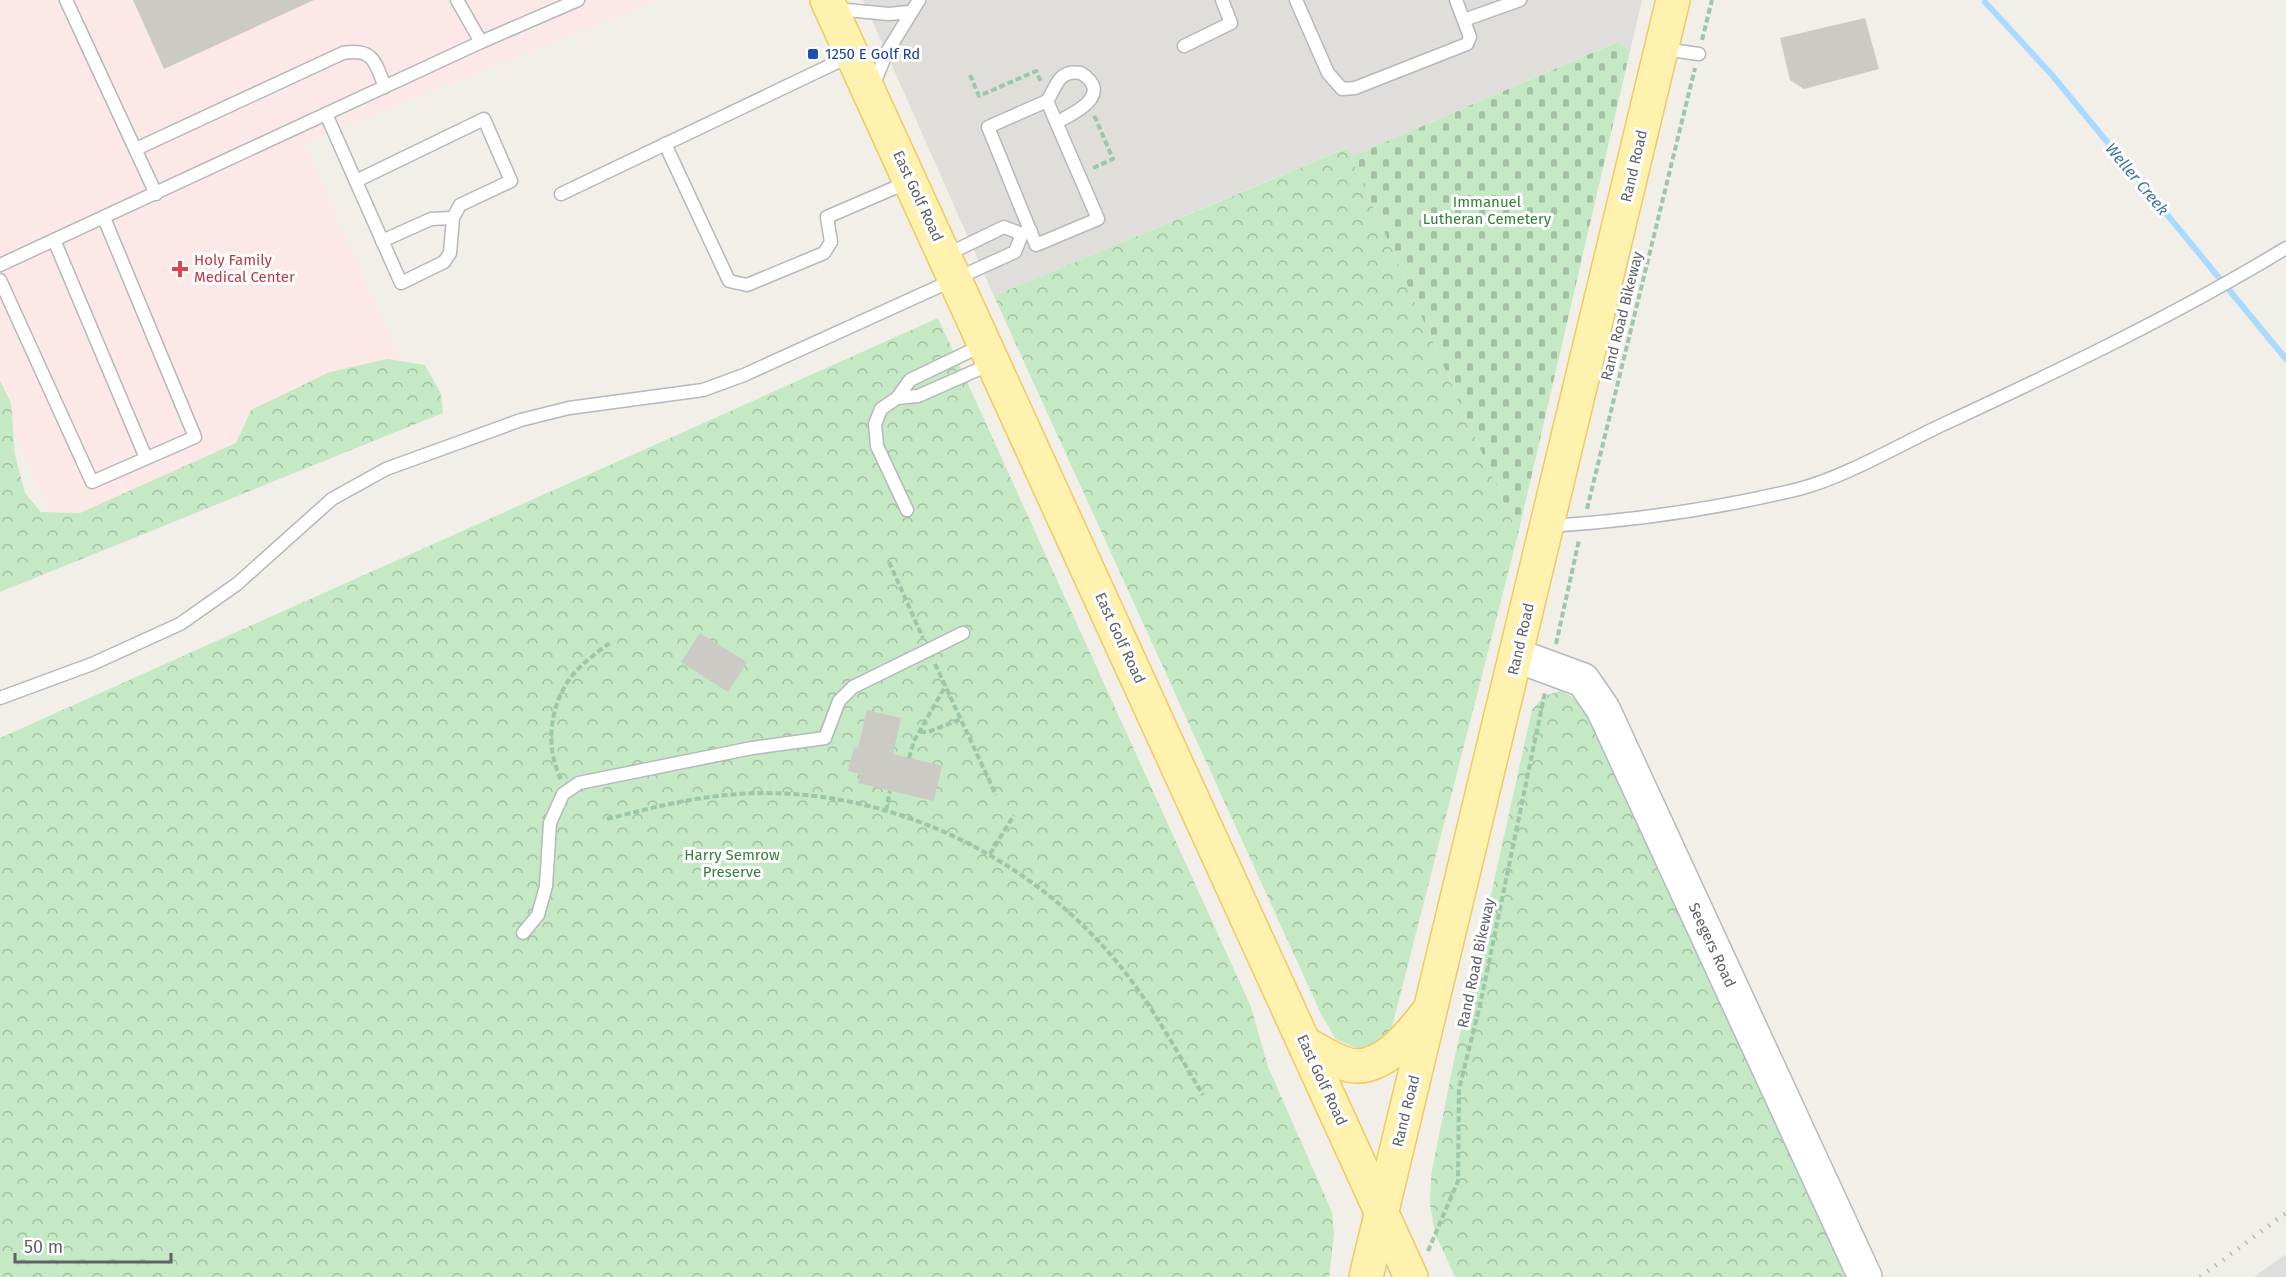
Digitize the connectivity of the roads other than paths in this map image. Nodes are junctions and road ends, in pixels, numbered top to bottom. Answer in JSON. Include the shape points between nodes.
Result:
{"nodes":[{"id":1,"x":66,"y":0,"type":"edge"},
{"id":2,"x":457,"y":0,"type":"edge"},
{"id":3,"x":578,"y":0,"type":"edge"},
{"id":4,"x":919,"y":0,"type":"edge"},
{"id":5,"x":1222,"y":0,"type":"edge"},
{"id":6,"x":1296,"y":0,"type":"edge"},
{"id":7,"x":1456,"y":0,"type":"edge"},
{"id":8,"x":1520,"y":0,"type":"edge"},
{"id":9,"x":1673,"y":0,"type":"edge"},
{"id":10,"x":829,"y":4,"type":"edge"},
{"id":11,"x":909,"y":12,"type":"junction"},
{"id":12,"x":1464,"y":20,"type":"junction"},
{"id":13,"x":481,"y":42,"type":"junction"},
{"id":14,"x":1184,"y":46,"type":"dead end"},
{"id":15,"x":1662,"y":49,"type":"junction"},
{"id":16,"x":1699,"y":54,"type":"road end"},
{"id":17,"x":853,"y":55,"type":"junction"},
{"id":18,"x":385,"y":87,"type":"junction"},
{"id":19,"x":870,"y":93,"type":"junction"},
{"id":20,"x":1047,"y":101,"type":"junction"},
{"id":21,"x":326,"y":114,"type":"junction"},
{"id":22,"x":1057,"y":122,"type":"junction"},
{"id":23,"x":665,"y":144,"type":"junction"},
{"id":24,"x":136,"y":149,"type":"junction"},
{"id":25,"x":356,"y":181,"type":"junction"},
{"id":26,"x":911,"y":181,"type":"junction"},
{"id":27,"x":156,"y":194,"type":"junction"},
{"id":28,"x":561,"y":194,"type":"dead end"},
{"id":29,"x":104,"y":218,"type":"junction"},
{"id":30,"x":453,"y":218,"type":"junction"},
{"id":31,"x":1027,"y":232,"type":"junction"},
{"id":32,"x":54,"y":240,"type":"junction"},
{"id":33,"x":382,"y":241,"type":"junction"},
{"id":34,"x":2286,"y":248,"type":"edge"},
{"id":35,"x":0,"y":265,"type":"edge"},
{"id":36,"x":951,"y":267,"type":"junction"},
{"id":37,"x":0,"y":280,"type":"edge"},
{"id":38,"x":990,"y":353,"type":"junction"},
{"id":39,"x":897,"y":398,"type":"junction"},
{"id":40,"x":146,"y":458,"type":"junction"},
{"id":41,"x":907,"y":510,"type":"dead end"},
{"id":42,"x":1547,"y":526,"type":"junction"},
{"id":43,"x":963,"y":633,"type":"dead end"},
{"id":44,"x":1518,"y":656,"type":"junction"},
{"id":45,"x":0,"y":698,"type":"edge"},
{"id":46,"x":523,"y":933,"type":"dead end"},
{"id":47,"x":1431,"y":1009,"type":"junction"},
{"id":48,"x":1306,"y":1044,"type":"junction"},
{"id":49,"x":1382,"y":1211,"type":"junction"},
{"id":50,"x":1366,"y":1277,"type":"edge"},
{"id":51,"x":1411,"y":1277,"type":"edge"},
{"id":52,"x":1865,"y":1277,"type":"edge"}],
"edges":[{"from":1,"to":24,"type":"lane"},
{"from":2,"to":13,"type":"lane"},
{"from":3,"to":13,"type":"lane"},
{"from":4,"to":11,"type":"lane"},
{"from":5,"to":14,"type":"lane","via":[[1232,22]]},
{"from":6,"to":12,"type":"lane","via":[[1328,73],[1342,89],[1355,88],[1467,44],[1470,37]]},
{"from":7,"to":12,"type":"lane"},
{"from":8,"to":12,"type":"lane"},
{"from":9,"to":15,"type":"main road","name":"Rand Road"},
{"from":10,"to":11,"type":"lane","via":[[890,14]]},
{"from":10,"to":17,"type":"main road","name":"East Golf Road"},
{"from":11,"to":19,"type":"lane"},
{"from":13,"to":18,"type":"lane"},
{"from":15,"to":16,"type":"lane"},
{"from":15,"to":42,"type":"main road","name":"Rand Road"},
{"from":17,"to":19,"type":"main road","name":"East Golf Road"},
{"from":17,"to":23,"type":"lane"},
{"from":18,"to":21,"type":"lane"},
{"from":18,"to":24,"type":"lane","via":[[367,53],[343,53]]},
{"from":19,"to":26,"type":"main road","name":"East Golf Road"},
{"from":20,"to":22,"type":"lane"},
{"from":20,"to":22,"type":"lane","via":[[1059,78],[1066,74],[1081,73],[1091,84],[1088,105]]},
{"from":20,"to":31,"type":"lane","via":[[988,127]]},
{"from":21,"to":25,"type":"lane"},
{"from":21,"to":27,"type":"lane"},
{"from":22,"to":31,"type":"lane","via":[[1098,219],[1036,245]]},
{"from":23,"to":26,"type":"lane","via":[[729,281],[747,285],[824,253],[831,242],[827,217]]},
{"from":23,"to":28,"type":"lane"},
{"from":24,"to":27,"type":"lane"},
{"from":25,"to":30,"type":"lane","via":[[484,119],[511,181],[460,205]]},
{"from":25,"to":33,"type":"lane"},
{"from":26,"to":36,"type":"main road","name":"East Golf Road"},
{"from":27,"to":29,"type":"lane"},
{"from":29,"to":32,"type":"lane"},
{"from":29,"to":40,"type":"lane","via":[[195,437]]},
{"from":30,"to":33,"type":"lane","via":[[431,219]]},
{"from":30,"to":33,"type":"lane","via":[[450,253],[444,262],[401,283]]},
{"from":31,"to":36,"type":"lane","via":[[1015,252]]},
{"from":31,"to":36,"type":"lane","via":[[1004,227]]},
{"from":32,"to":35,"type":"lane"},
{"from":32,"to":40,"type":"lane"},
{"from":34,"to":42,"type":"lane","via":[[2105,349],[1800,488],[1707,508]]},
{"from":36,"to":38,"type":"main road","name":"East Golf Road"},
{"from":36,"to":45,"type":"lane","via":[[744,375],[703,390],[569,408],[520,420],[386,469],[332,499],[237,584],[180,624],[92,664]]},
{"from":37,"to":40,"type":"lane","via":[[92,482]]},
{"from":38,"to":39,"type":"lane","via":[[918,396]]},
{"from":38,"to":39,"type":"lane","via":[[910,380]]},
{"from":38,"to":48,"type":"main road","name":"East Golf Road"},
{"from":39,"to":41,"type":"lane","via":[[881,409],[875,424],[877,446]]},
{"from":42,"to":44,"type":"main road","name":"Rand Road"},
{"from":43,"to":46,"type":"lane","via":[[853,687],[839,701],[825,738],[752,748],[579,783],[563,794],[550,823],[546,886],[537,915]]},
{"from":44,"to":47,"type":"main road","name":"Rand Road"},
{"from":44,"to":52,"type":"street","name":"Seegers Road","via":[[1583,680],[1603,709]]},
{"from":47,"to":48,"type":"main road","via":[[1404,1041],[1368,1064],[1351,1065]]},
{"from":47,"to":49,"type":"main road","name":"Rand Road"},
{"from":48,"to":49,"type":"main road","name":"East Golf Road"},
{"from":49,"to":50,"type":"main road","name":"Rand Road"},
{"from":49,"to":51,"type":"main road","name":"East Golf Road"}]}
